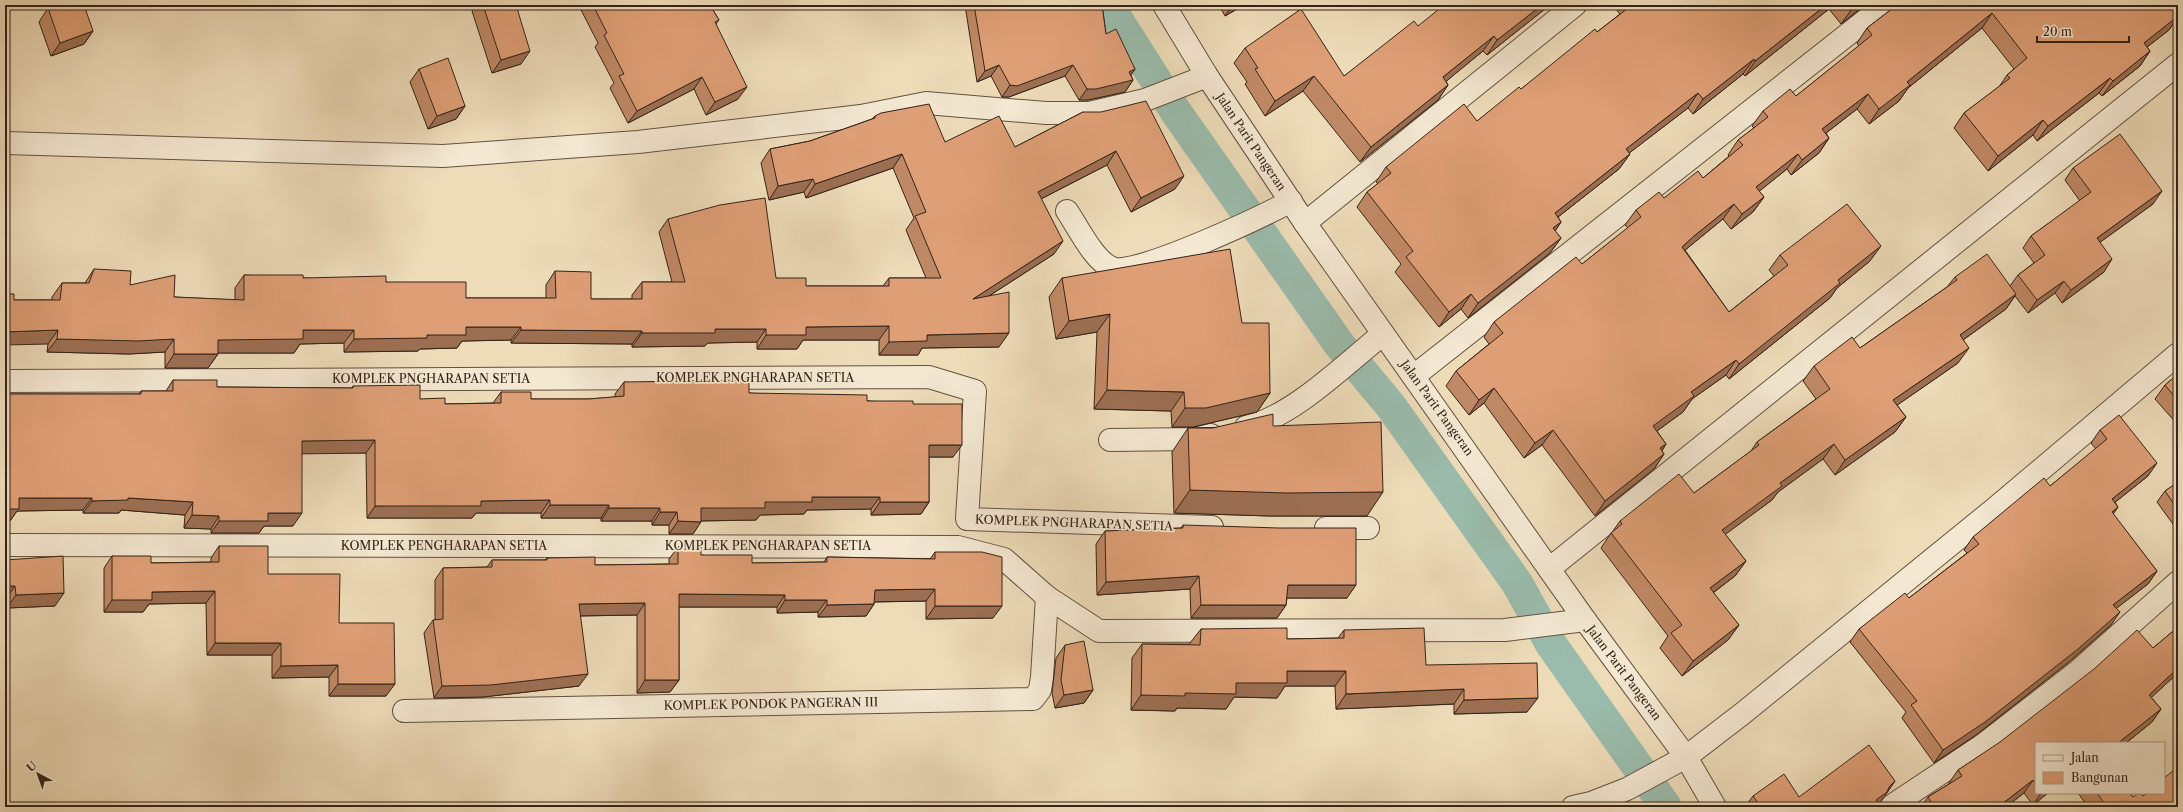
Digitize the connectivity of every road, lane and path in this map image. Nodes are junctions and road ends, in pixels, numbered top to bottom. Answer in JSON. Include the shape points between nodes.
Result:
{"nodes":[{"id":1,"x":1164,"y":5,"type":"edge"},
{"id":2,"x":1575,"y":5,"type":"edge"},
{"id":3,"x":1884,"y":5,"type":"edge"},
{"id":4,"x":2178,"y":64,"type":"edge"},
{"id":5,"x":1200,"y":79,"type":"junction"},
{"id":6,"x":5,"y":143,"type":"edge"},
{"id":7,"x":1282,"y":206,"type":"junction"},
{"id":8,"x":1067,"y":211,"type":"dead end"},
{"id":9,"x":1305,"y":223,"type":"junction"},
{"id":10,"x":1376,"y":340,"type":"junction"},
{"id":11,"x":2178,"y":354,"type":"edge"},
{"id":12,"x":1414,"y":376,"type":"junction"},
{"id":13,"x":5,"y":381,"type":"edge"},
{"id":14,"x":1110,"y":440,"type":"dead end"},
{"id":15,"x":1230,"y":528,"type":"edge"},
{"id":16,"x":1368,"y":528,"type":"dead end"},
{"id":17,"x":1308,"y":529,"type":"edge"},
{"id":18,"x":5,"y":545,"type":"edge"},
{"id":19,"x":1549,"y":569,"type":"junction"},
{"id":20,"x":2178,"y":582,"type":"edge"},
{"id":21,"x":1047,"y":597,"type":"junction"},
{"id":22,"x":1576,"y":621,"type":"junction"},
{"id":23,"x":404,"y":711,"type":"dead end"},
{"id":24,"x":1679,"y":761,"type":"junction"},
{"id":25,"x":1573,"y":807,"type":"edge"},
{"id":26,"x":1715,"y":807,"type":"edge"},
{"id":27,"x":1890,"y":807,"type":"edge"}],
"edges":[{"from":1,"to":5,"type":"street","name":"Jalan Parit Pangeran"},
{"from":2,"to":9,"type":"street"},
{"from":3,"to":12,"type":"street"},
{"from":4,"to":19,"type":"street"},
{"from":5,"to":6,"type":"street","via":[[1145,100],[1089,113],[1046,113],[926,103],[861,116],[638,142],[443,156]]},
{"from":5,"to":7,"type":"street","name":"Jalan Parit Pangeran"},
{"from":7,"to":8,"type":"street","via":[[1239,228],[1189,248],[1147,262],[1113,269],[1101,262]]},
{"from":7,"to":9,"type":"street","name":"Jalan Parit Pangeran"},
{"from":9,"to":10,"type":"street","name":"Jalan Parit Pangeran"},
{"from":10,"to":12,"type":"street","name":"Jalan Parit Pangeran"},
{"from":10,"to":14,"type":"street","via":[[1330,378],[1261,424],[1194,439]]},
{"from":11,"to":24,"type":"street","via":[[1993,510],[1779,684]]},
{"from":12,"to":19,"type":"street","name":"Jalan Parit Pangeran"},
{"from":13,"to":15,"type":"street","name":"KOMPLEK PNGHARAPAN SETIA","via":[[929,377],[974,392],[967,519]]},
{"from":16,"to":17,"type":"street"},
{"from":18,"to":21,"type":"street","name":"KOMPLEK PENGHARAPAN SETIA","via":[[958,548],[1004,559]]},
{"from":19,"to":22,"type":"street","name":"Jalan Parit Pangeran"},
{"from":20,"to":27,"type":"street","via":[[2076,672],[1983,745]]},
{"from":21,"to":22,"type":"street","name":"KOMPLEK PENGHARAPAN SETIA","via":[[1099,631],[1506,630]]},
{"from":21,"to":23,"type":"street","name":"KOMPLEK PONDOK PANGERAN III","via":[[1042,677],[1040,690],[1033,699]]},
{"from":22,"to":24,"type":"street","name":"Jalan Parit Pangeran"},
{"from":24,"to":25,"type":"street","via":[[1627,790]]},
{"from":24,"to":26,"type":"street","name":"Jalan Parit Pangeran"}]}
